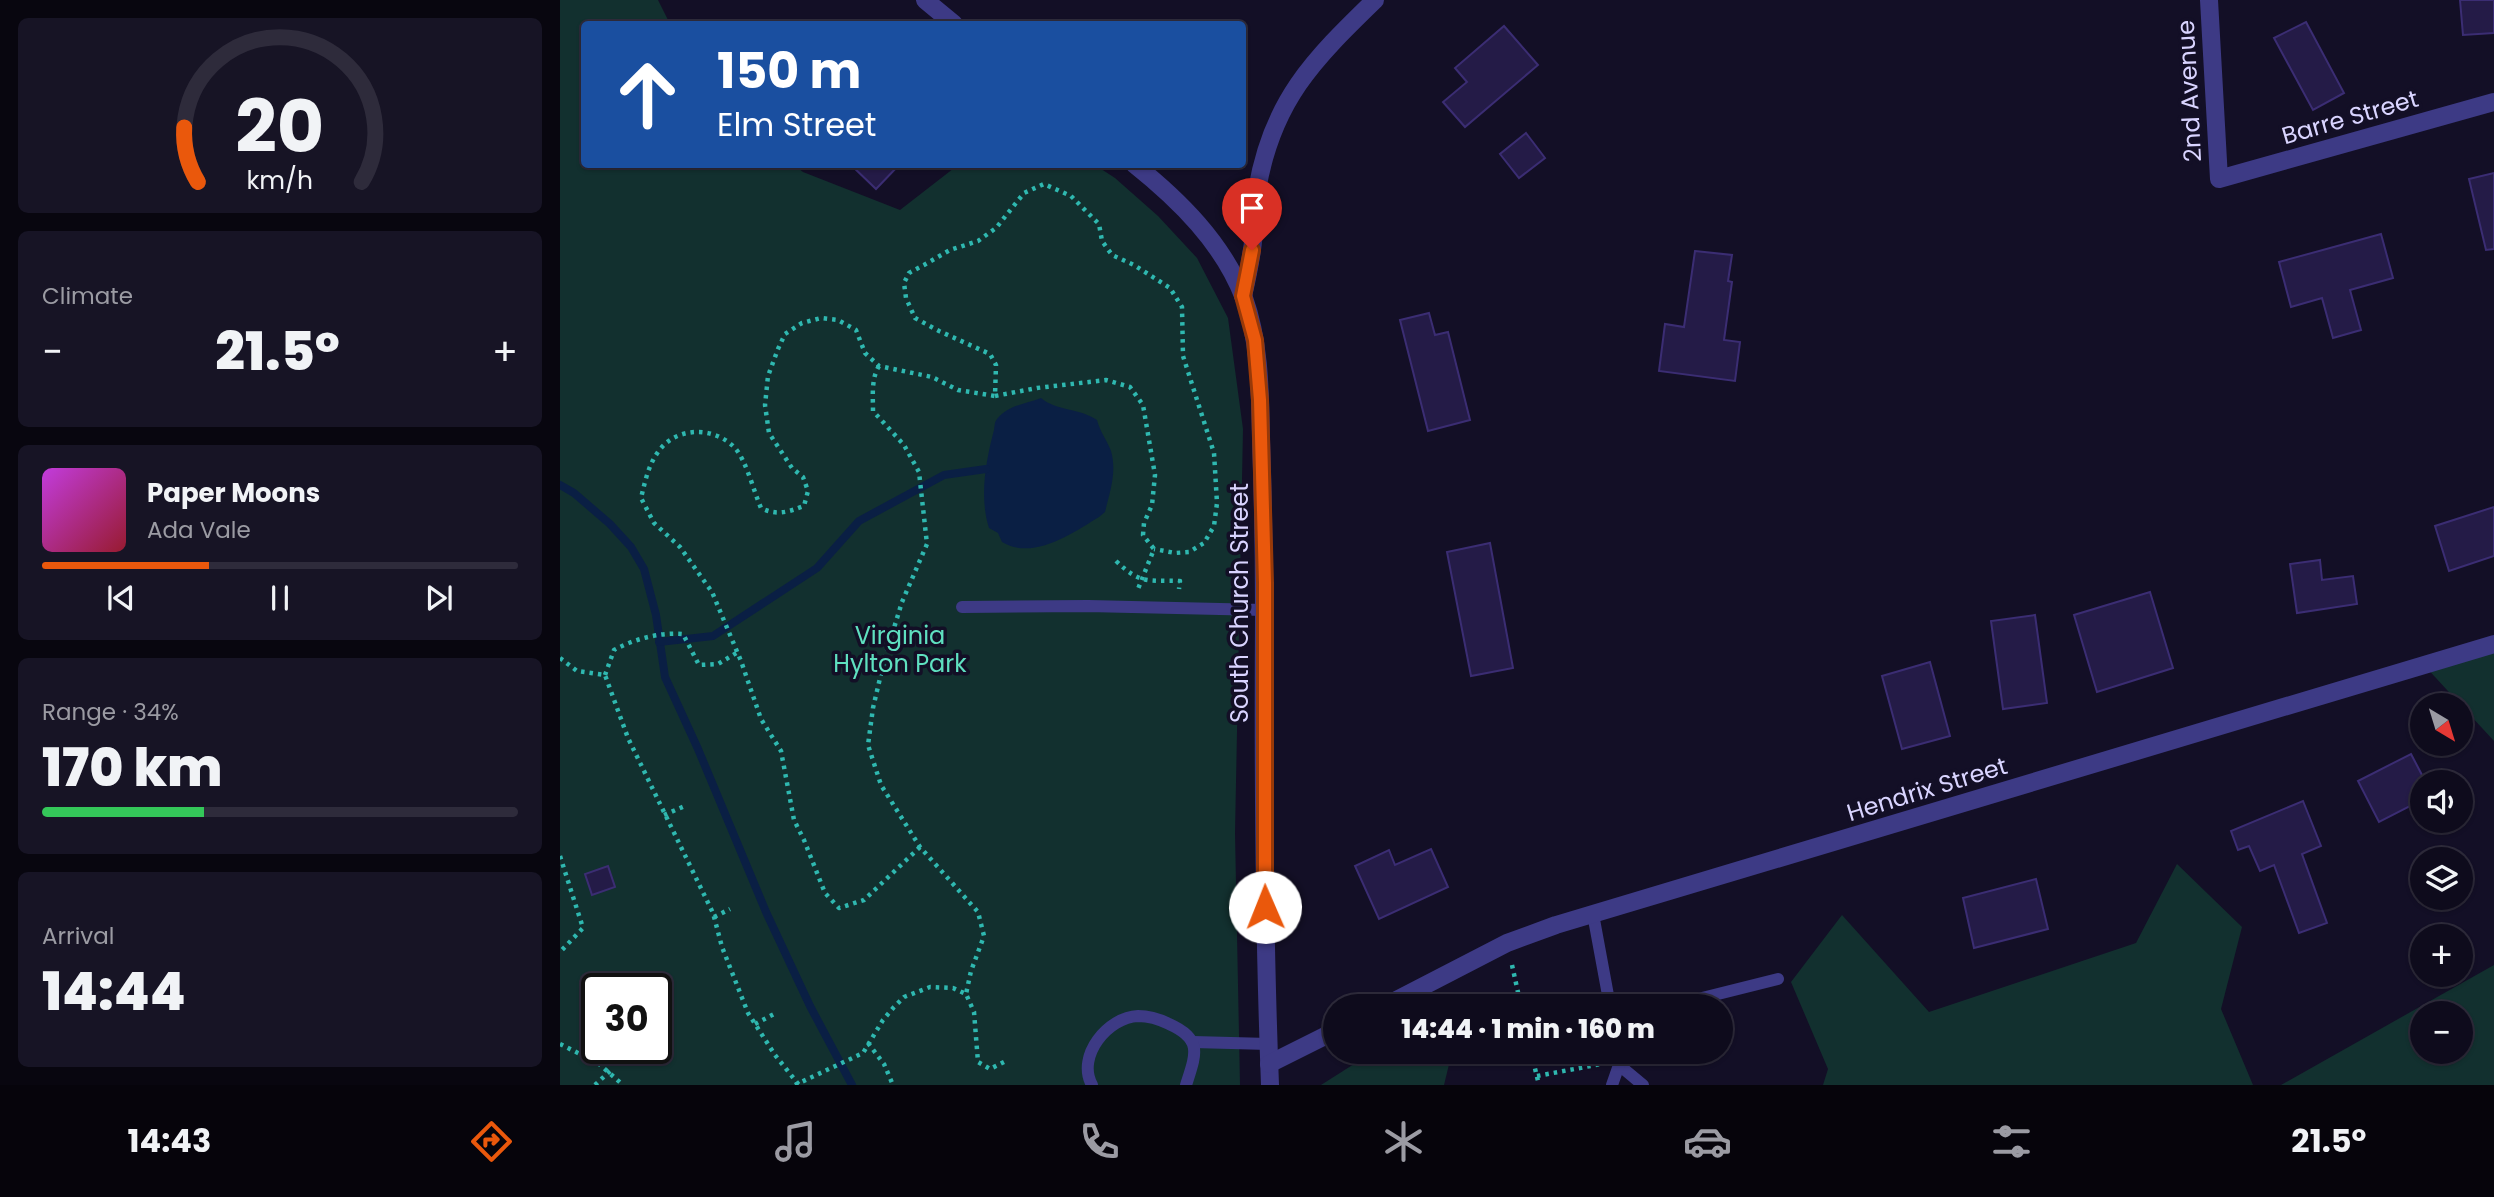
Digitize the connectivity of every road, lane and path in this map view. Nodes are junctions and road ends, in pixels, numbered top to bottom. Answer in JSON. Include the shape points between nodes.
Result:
{"nodes":[{"id":1,"x":1375,"y":0,"type":"edge"},
{"id":2,"x":2209,"y":0,"type":"edge"},
{"id":3,"x":933,"y":3,"type":"edge"},
{"id":4,"x":951,"y":21,"type":"edge"},
{"id":5,"x":2494,"y":102,"type":"edge"},
{"id":6,"x":1139,"y":168,"type":"edge"},
{"id":7,"x":2218,"y":179,"type":"joint"},
{"id":8,"x":1243,"y":296,"type":"junction"},
{"id":9,"x":879,"y":366,"type":"junction"},
{"id":10,"x":995,"y":396,"type":"junction"},
{"id":11,"x":1154,"y":549,"type":"junction"},
{"id":12,"x":1116,"y":561,"type":"dead end"},
{"id":13,"x":1141,"y":579,"type":"junction"},
{"id":14,"x":1133,"y":606,"type":"junction"},
{"id":15,"x":962,"y":607,"type":"dead end"},
{"id":16,"x":1176,"y":607,"type":"junction"},
{"id":17,"x":1264,"y":610,"type":"junction"},
{"id":18,"x":2494,"y":644,"type":"edge"},
{"id":19,"x":738,"y":652,"type":"junction"},
{"id":20,"x":560,"y":659,"type":"edge"},
{"id":21,"x":605,"y":675,"type":"junction"},
{"id":22,"x":687,"y":805,"type":"dead end"},
{"id":23,"x":664,"y":815,"type":"junction"},
{"id":24,"x":920,"y":847,"type":"junction"},
{"id":25,"x":560,"y":856,"type":"edge"},
{"id":26,"x":730,"y":909,"type":"dead end"},
{"id":27,"x":1593,"y":914,"type":"junction"},
{"id":28,"x":714,"y":917,"type":"junction"},
{"id":29,"x":1507,"y":943,"type":"junction"},
{"id":30,"x":560,"y":952,"type":"edge"},
{"id":31,"x":1777,"y":979,"type":"dead end"},
{"id":32,"x":965,"y":994,"type":"junction"},
{"id":33,"x":1408,"y":994,"type":"edge"},
{"id":34,"x":1518,"y":994,"type":"edge"},
{"id":35,"x":1608,"y":994,"type":"edge"},
{"id":36,"x":1718,"y":994,"type":"edge"},
{"id":37,"x":776,"y":1013,"type":"dead end"},
{"id":38,"x":755,"y":1024,"type":"junction"},
{"id":39,"x":1323,"y":1037,"type":"edge"},
{"id":40,"x":1193,"y":1042,"type":"junction"},
{"id":41,"x":868,"y":1043,"type":"junction"},
{"id":42,"x":560,"y":1044,"type":"edge"},
{"id":43,"x":1269,"y":1044,"type":"junction"},
{"id":44,"x":1004,"y":1062,"type":"dead end"},
{"id":45,"x":1269,"y":1064,"type":"junction"},
{"id":46,"x":1534,"y":1064,"type":"edge"},
{"id":47,"x":1578,"y":1064,"type":"edge"},
{"id":48,"x":1598,"y":1064,"type":"edge"},
{"id":49,"x":1617,"y":1064,"type":"edge"},
{"id":50,"x":1624,"y":1064,"type":"edge"},
{"id":51,"x":1579,"y":1068,"type":"junction"},
{"id":52,"x":610,"y":1071,"type":"junction"},
{"id":53,"x":1537,"y":1076,"type":"junction"},
{"id":54,"x":797,"y":1084,"type":"edge"},
{"id":55,"x":595,"y":1085,"type":"edge"},
{"id":56,"x":623,"y":1085,"type":"edge"},
{"id":57,"x":893,"y":1085,"type":"edge"},
{"id":58,"x":1092,"y":1085,"type":"edge"},
{"id":59,"x":1186,"y":1085,"type":"edge"},
{"id":60,"x":1270,"y":1085,"type":"edge"},
{"id":61,"x":1539,"y":1085,"type":"edge"},
{"id":62,"x":1612,"y":1085,"type":"edge"},
{"id":63,"x":1643,"y":1085,"type":"edge"}],
"edges":[{"from":1,"to":8,"type":"street","via":[[1298,83],[1273,127],[1256,193]]},
{"from":2,"to":7,"type":"street","name":"2nd Avenue"},
{"from":3,"to":4,"type":"street"},
{"from":5,"to":7,"type":"street","name":"Barre Street"},
{"from":6,"to":8,"type":"street","name":"South Church Street","via":[[1200,226]]},
{"from":8,"to":17,"type":"street","name":"South Church Street","via":[[1255,340],[1260,400]]},
{"from":9,"to":10,"type":"path"},
{"from":9,"to":19,"type":"path","via":[[865,353],[856,330],[838,320],[802,323],[785,334],[768,376],[765,405],[769,433],[803,477],[808,491],[804,506],[772,514],[761,508],[737,449],[703,430],[680,435],[659,449],[647,473],[641,498],[654,523],[680,547],[712,592]]},
{"from":9,"to":24,"type":"path","via":[[873,411],[904,445],[919,472],[927,544],[885,657],[868,745],[881,785]]},
{"from":10,"to":11,"type":"path","via":[[1106,380],[1130,387],[1143,405],[1152,453],[1152,505],[1143,535]]},
{"from":10,"to":11,"type":"path","via":[[996,365],[990,354],[915,318],[904,283],[909,273],[950,250],[978,241],[996,228],[1024,193],[1044,184],[1071,197],[1099,224],[1102,241],[1112,255],[1170,288],[1182,307],[1183,356],[1214,453],[1217,503],[1214,526],[1204,543],[1189,552]]},
{"from":11,"to":13,"type":"path"},
{"from":12,"to":13,"type":"path"},
{"from":13,"to":14,"type":"path"},
{"from":13,"to":16,"type":"path","via":[[1180,581]]},
{"from":14,"to":15,"type":"lane"},
{"from":14,"to":16,"type":"lane"},
{"from":16,"to":17,"type":"lane"},
{"from":17,"to":43,"type":"street","name":"South Church Street"},
{"from":18,"to":27,"type":"street","name":"Hendrix Street"},
{"from":19,"to":21,"type":"path","via":[[718,664],[699,664],[683,634],[670,632],[629,641],[614,650]]},
{"from":19,"to":24,"type":"path","via":[[761,719],[781,751],[794,820],[825,893],[839,908],[864,900]]},
{"from":20,"to":21,"type":"path","via":[[577,671]]},
{"from":21,"to":23,"type":"path"},
{"from":22,"to":23,"type":"path"},
{"from":23,"to":28,"type":"path"},
{"from":24,"to":32,"type":"path","via":[[983,923],[984,936]]},
{"from":25,"to":30,"type":"path","via":[[583,928]]},
{"from":26,"to":28,"type":"path"},
{"from":27,"to":29,"type":"street","name":"Hendrix Street"},
{"from":27,"to":35,"type":"lane"},
{"from":28,"to":38,"type":"path"},
{"from":29,"to":33,"type":"street","name":"Hendrix Street"},
{"from":29,"to":34,"type":"path"},
{"from":31,"to":36,"type":"lane"},
{"from":32,"to":41,"type":"path","via":[[953,988],[916,991],[894,1007]]},
{"from":32,"to":44,"type":"path","via":[[974,1012],[978,1062],[990,1069]]},
{"from":37,"to":38,"type":"path"},
{"from":38,"to":54,"type":"path"},
{"from":39,"to":45,"type":"street"},
{"from":40,"to":43,"type":"lane"},
{"from":40,"to":58,"type":"lane","via":[[1184,1031],[1160,1019],[1123,1019],[1108,1028],[1090,1054],[1087,1072]]},
{"from":40,"to":59,"type":"lane","via":[[1194,1061]]},
{"from":41,"to":54,"type":"path","via":[[863,1053]]},
{"from":41,"to":57,"type":"path"},
{"from":42,"to":52,"type":"path"},
{"from":43,"to":45,"type":"street","name":"South Church Street"},
{"from":45,"to":60,"type":"street","name":"South Church Street"},
{"from":46,"to":53,"type":"path"},
{"from":47,"to":51,"type":"path"},
{"from":48,"to":51,"type":"path"},
{"from":49,"to":62,"type":"lane"},
{"from":50,"to":63,"type":"lane"},
{"from":51,"to":53,"type":"path"},
{"from":52,"to":55,"type":"path"},
{"from":52,"to":56,"type":"path"},
{"from":53,"to":61,"type":"path"}]}
